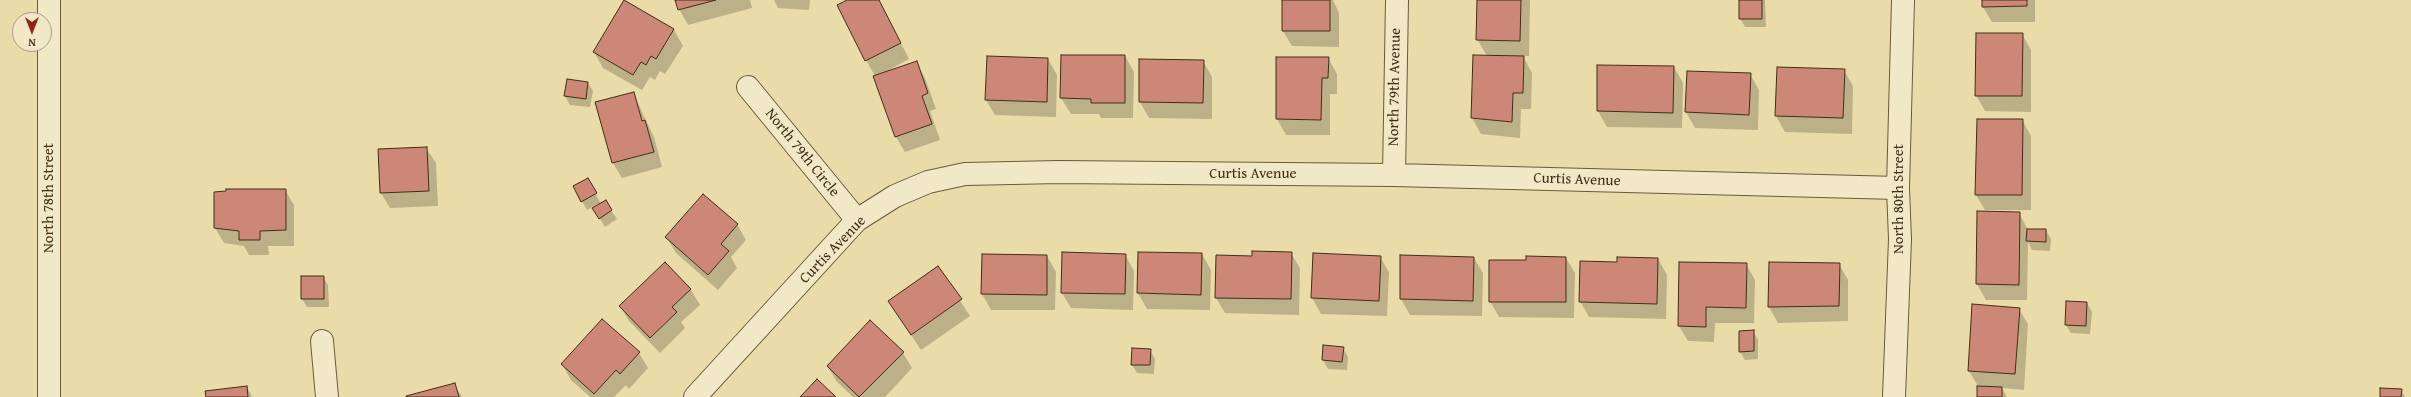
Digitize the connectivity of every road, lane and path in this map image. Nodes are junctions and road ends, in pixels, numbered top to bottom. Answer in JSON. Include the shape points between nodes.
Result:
{"nodes":[{"id":1,"x":49,"y":0,"type":"edge"},
{"id":2,"x":1397,"y":0,"type":"edge"},
{"id":3,"x":1903,"y":0,"type":"edge"},
{"id":4,"x":748,"y":87,"type":"dead end"},
{"id":5,"x":1394,"y":175,"type":"junction"},
{"id":6,"x":1898,"y":188,"type":"junction"},
{"id":7,"x":857,"y":220,"type":"junction"},
{"id":8,"x":322,"y":341,"type":"dead end"},
{"id":9,"x":49,"y":397,"type":"edge"},
{"id":10,"x":327,"y":397,"type":"edge"},
{"id":11,"x":695,"y":397,"type":"edge"},
{"id":12,"x":1894,"y":397,"type":"edge"}],
"edges":[{"from":1,"to":9,"type":"street","name":"North 78th Street"},
{"from":2,"to":5,"type":"street","name":"North 79th Avenue"},
{"from":3,"to":6,"type":"street","name":"North 80th Street"},
{"from":4,"to":7,"type":"street","name":"North 79th Circle"},
{"from":5,"to":6,"type":"street","name":"Curtis Avenue"},
{"from":5,"to":7,"type":"street","name":"Curtis Avenue","via":[[1067,172],[965,174],[928,182],[895,196]]},
{"from":6,"to":12,"type":"street","name":"North 80th Street","via":[[1900,239]]},
{"from":7,"to":11,"type":"street","name":"Curtis Avenue"},
{"from":8,"to":10,"type":"street"}]}
